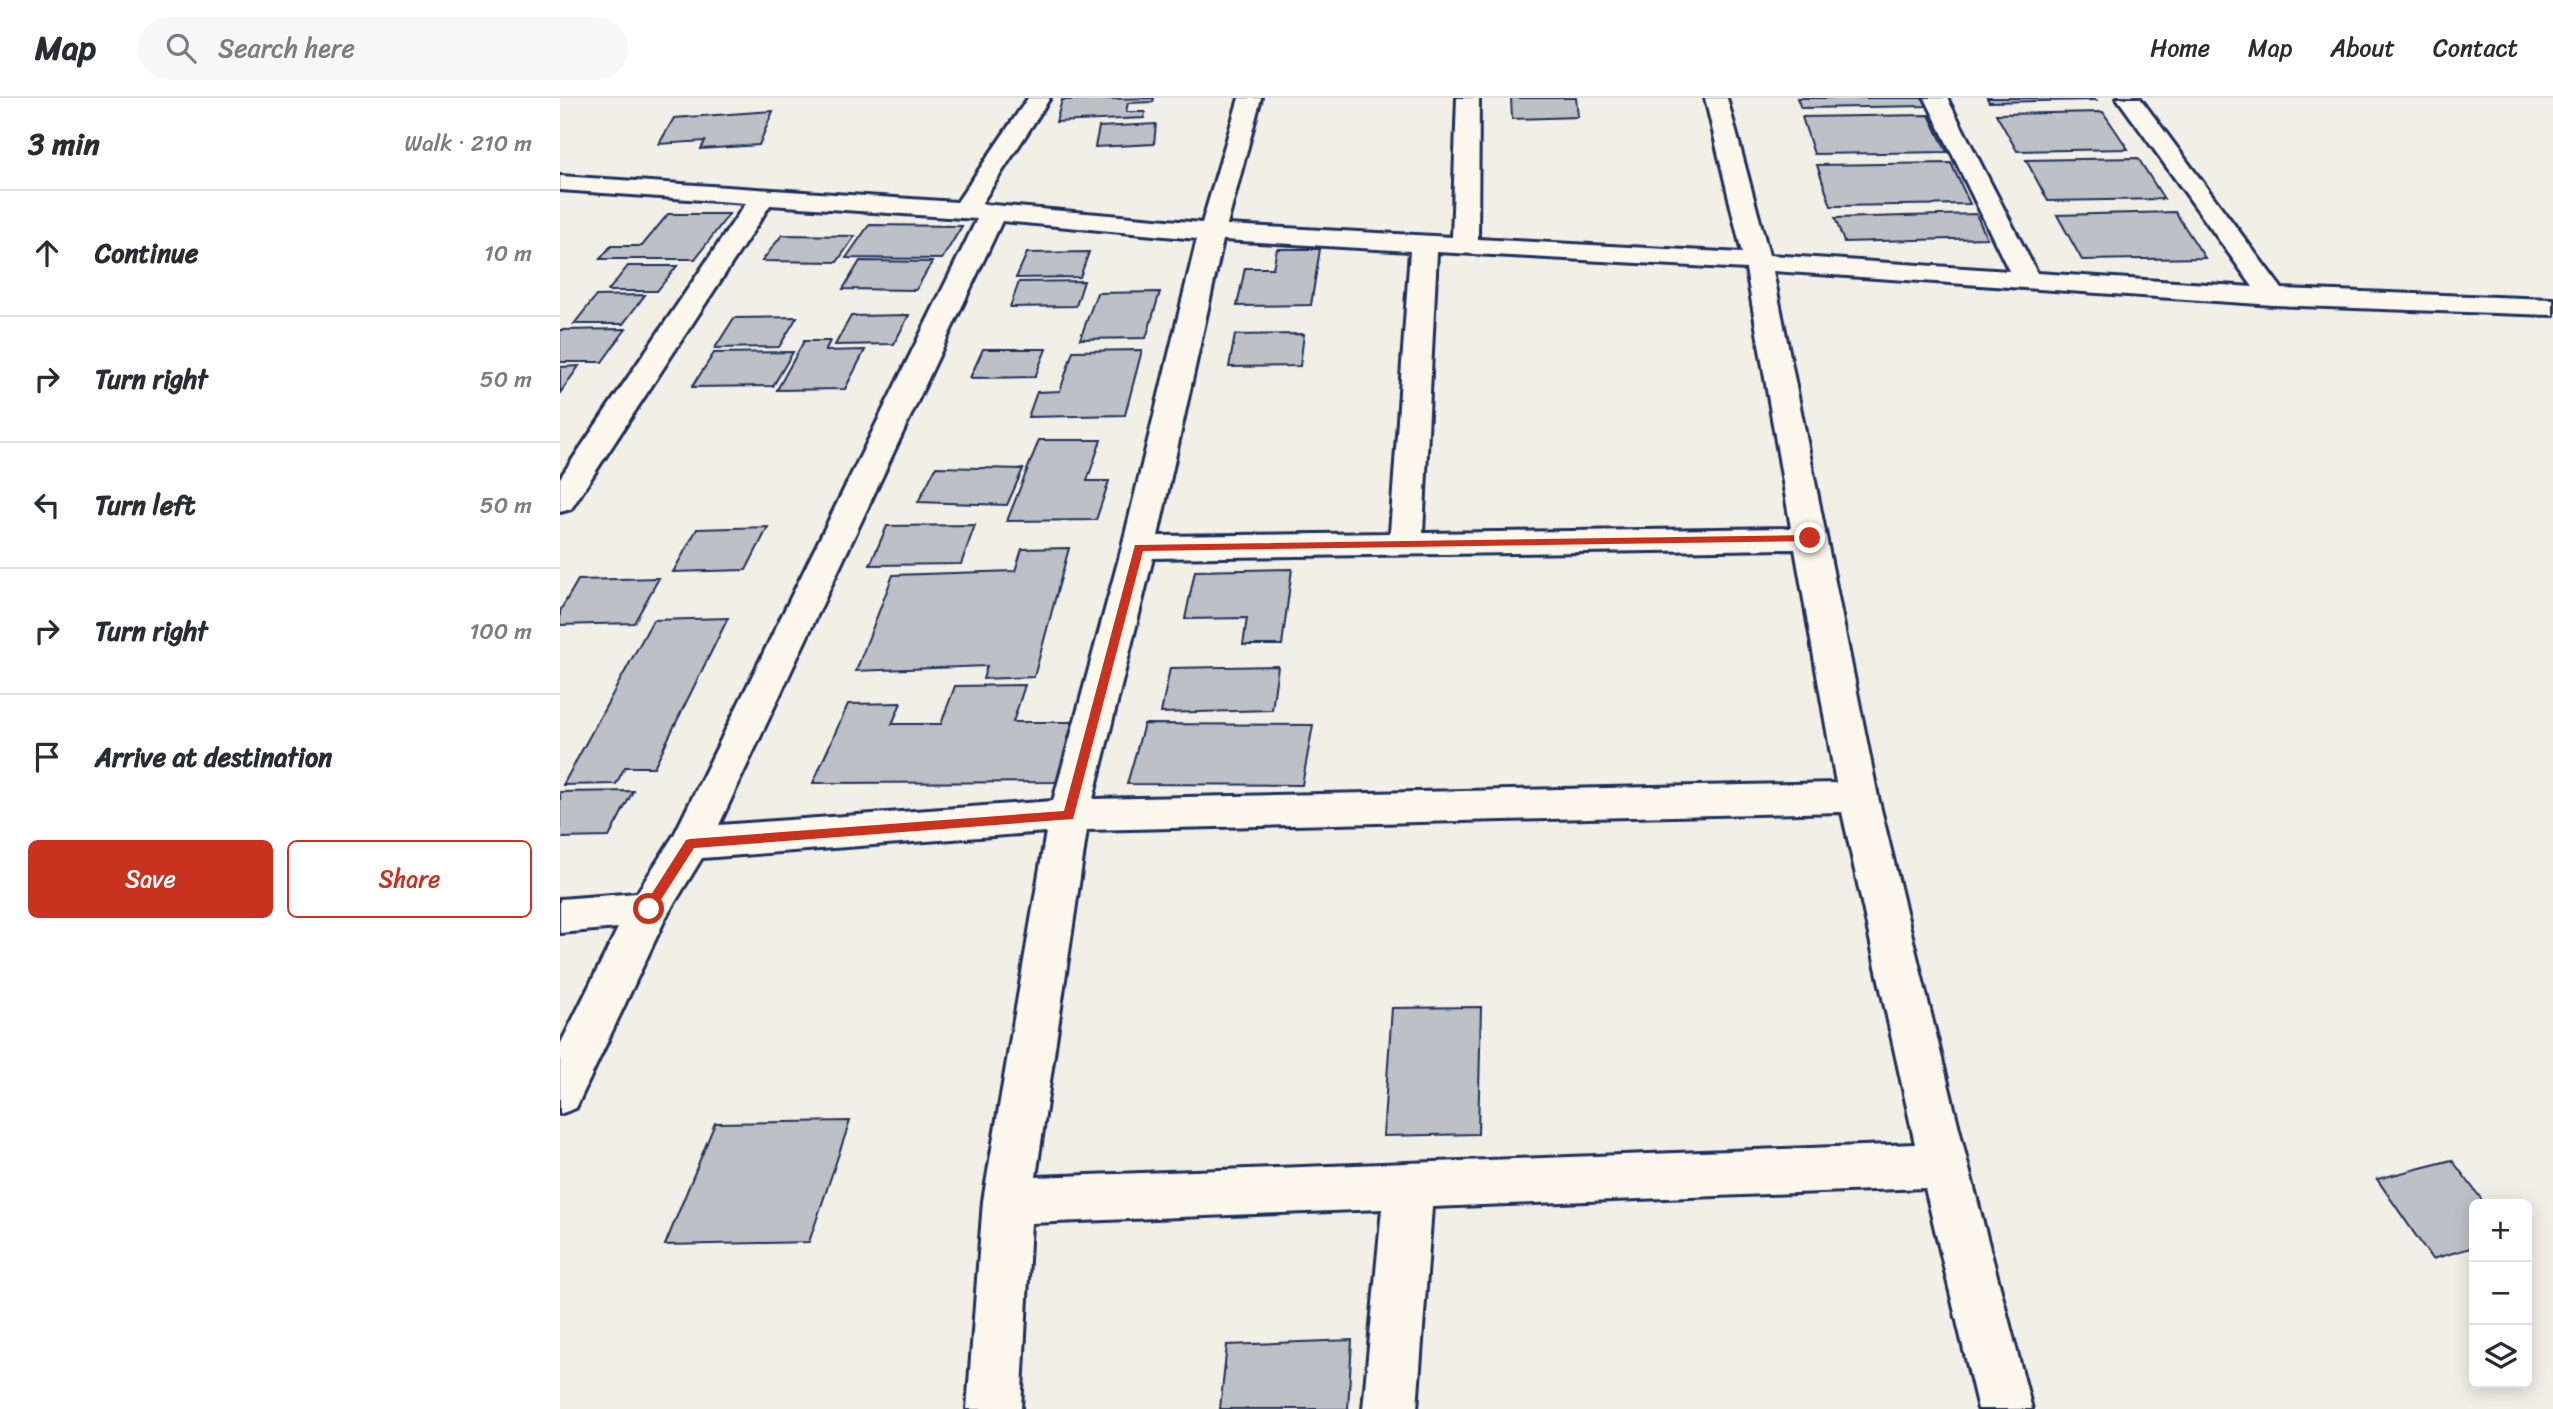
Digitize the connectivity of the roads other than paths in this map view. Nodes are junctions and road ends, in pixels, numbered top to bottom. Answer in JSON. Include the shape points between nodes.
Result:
{"nodes":[{"id":1,"x":1039,"y":98,"type":"edge"},
{"id":2,"x":1250,"y":98,"type":"edge"},
{"id":3,"x":1468,"y":98,"type":"edge"},
{"id":4,"x":1716,"y":98,"type":"edge"},
{"id":5,"x":1936,"y":98,"type":"edge"},
{"id":6,"x":2128,"y":98,"type":"edge"},
{"id":7,"x":560,"y":183,"type":"edge"},
{"id":8,"x":763,"y":196,"type":"junction"},
{"id":9,"x":979,"y":212,"type":"junction"},
{"id":10,"x":1212,"y":232,"type":"junction"},
{"id":11,"x":1424,"y":243,"type":"junction"},
{"id":12,"x":1465,"y":245,"type":"junction"},
{"id":13,"x":1758,"y":262,"type":"junction"},
{"id":14,"x":2027,"y":280,"type":"junction"},
{"id":15,"x":2274,"y":297,"type":"junction"},
{"id":16,"x":2553,"y":307,"type":"edge"},
{"id":17,"x":560,"y":502,"type":"edge"},
{"id":18,"x":1810,"y":538,"type":"junction"},
{"id":19,"x":1406,"y":544,"type":"junction"},
{"id":20,"x":1139,"y":547,"type":"junction"},
{"id":21,"x":1858,"y":797,"type":"junction"},
{"id":22,"x":1069,"y":816,"type":"junction"},
{"id":23,"x":690,"y":843,"type":"junction"},
{"id":24,"x":649,"y":909,"type":"junction"},
{"id":25,"x":560,"y":916,"type":"edge"},
{"id":26,"x":560,"y":1093,"type":"edge"},
{"id":27,"x":1944,"y":1164,"type":"junction"},
{"id":28,"x":1409,"y":1186,"type":"junction"},
{"id":29,"x":1008,"y":1201,"type":"junction"},
{"id":30,"x":995,"y":1409,"type":"edge"},
{"id":31,"x":1390,"y":1409,"type":"edge"},
{"id":32,"x":2006,"y":1409,"type":"edge"}],
"edges":[{"from":1,"to":9,"type":"street"},
{"from":2,"to":10,"type":"street"},
{"from":3,"to":12,"type":"street"},
{"from":4,"to":13,"type":"street"},
{"from":5,"to":14,"type":"street"},
{"from":6,"to":15,"type":"street"},
{"from":7,"to":8,"type":"street"},
{"from":8,"to":9,"type":"street"},
{"from":8,"to":17,"type":"street"},
{"from":9,"to":10,"type":"street"},
{"from":9,"to":23,"type":"street"},
{"from":10,"to":11,"type":"street"},
{"from":10,"to":20,"type":"street"},
{"from":11,"to":12,"type":"street"},
{"from":11,"to":19,"type":"street"},
{"from":12,"to":13,"type":"street"},
{"from":13,"to":14,"type":"street"},
{"from":13,"to":18,"type":"street"},
{"from":14,"to":15,"type":"street"},
{"from":15,"to":16,"type":"street"},
{"from":18,"to":19,"type":"street"},
{"from":18,"to":21,"type":"street"},
{"from":19,"to":20,"type":"street"},
{"from":20,"to":22,"type":"street"},
{"from":21,"to":22,"type":"street"},
{"from":21,"to":27,"type":"street"},
{"from":22,"to":23,"type":"street"},
{"from":22,"to":29,"type":"street"},
{"from":23,"to":24,"type":"street"},
{"from":24,"to":25,"type":"street"},
{"from":24,"to":26,"type":"street"},
{"from":27,"to":28,"type":"street"},
{"from":27,"to":32,"type":"street"},
{"from":28,"to":29,"type":"street"},
{"from":28,"to":31,"type":"street"},
{"from":29,"to":30,"type":"street"}]}
